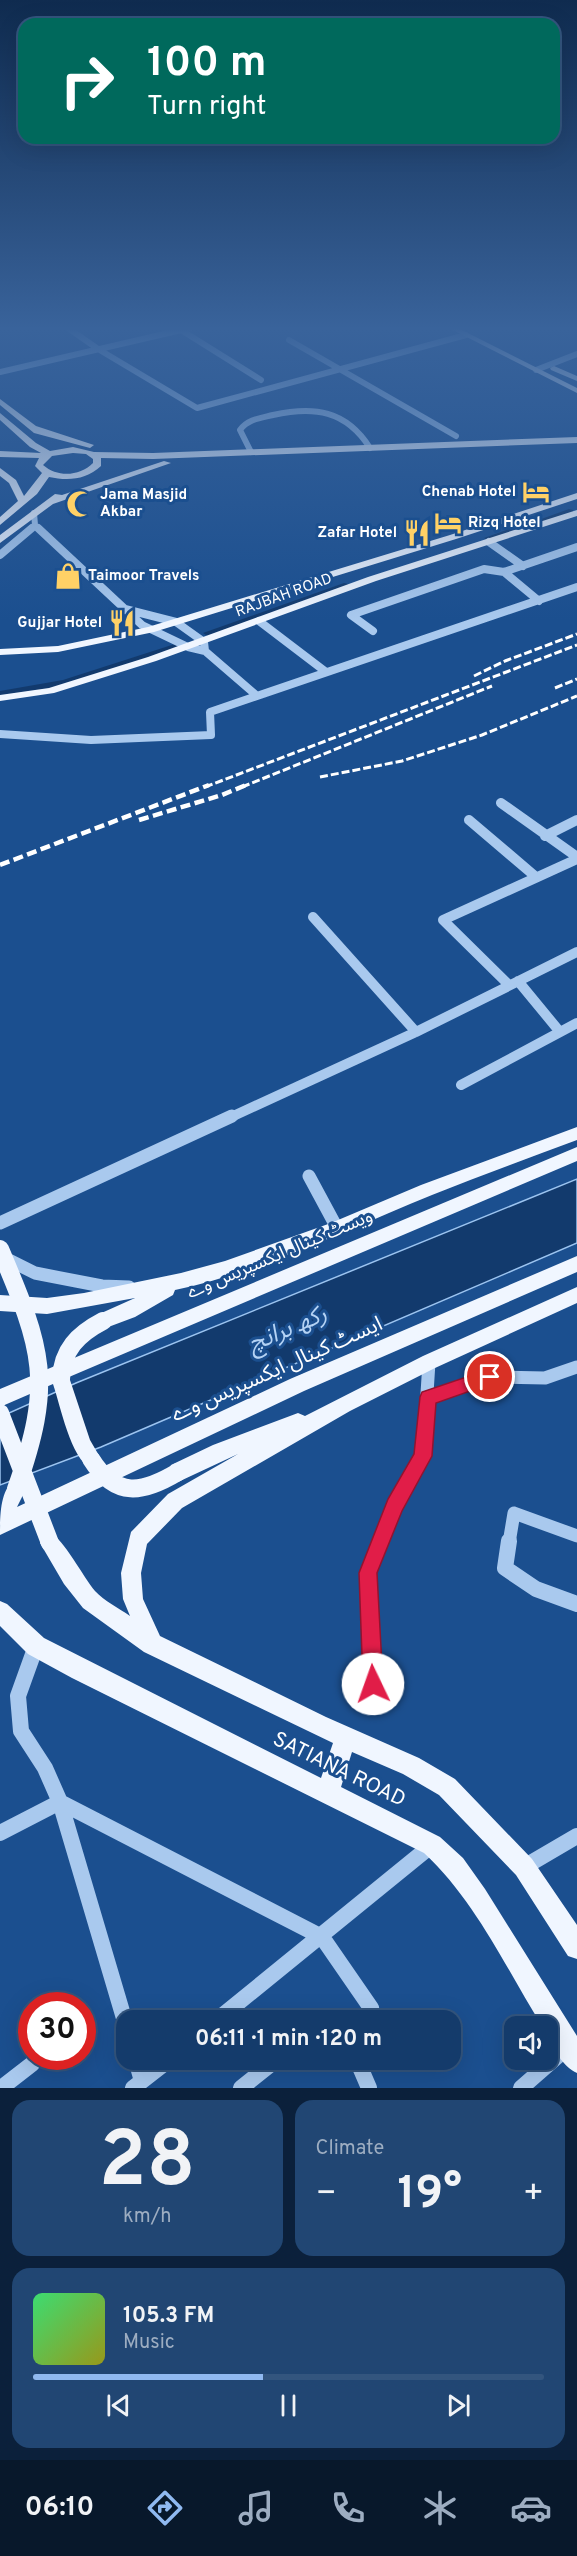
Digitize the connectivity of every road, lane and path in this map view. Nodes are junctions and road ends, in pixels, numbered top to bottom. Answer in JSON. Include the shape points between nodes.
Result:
{"nodes":[{"id":1,"x":11,"y":425,"type":"edge"},
{"id":2,"x":243,"y":425,"type":"edge"},
{"id":3,"x":355,"y":425,"type":"edge"},
{"id":4,"x":438,"y":425,"type":"edge"},
{"id":5,"x":30,"y":427,"type":"joint"},
{"id":6,"x":456,"y":436,"type":"dead end"},
{"id":7,"x":25,"y":438,"type":"junction"},
{"id":8,"x":576,"y":442,"type":"edge"},
{"id":9,"x":370,"y":448,"type":"junction"},
{"id":10,"x":73,"y":450,"type":"junction"},
{"id":11,"x":0,"y":452,"type":"edge"},
{"id":12,"x":250,"y":452,"type":"junction"},
{"id":13,"x":47,"y":455,"type":"junction"},
{"id":14,"x":94,"y":455,"type":"junction"},
{"id":15,"x":153,"y":456,"type":"junction"},
{"id":16,"x":0,"y":462,"type":"edge"},
{"id":17,"x":167,"y":463,"type":"junction"},
{"id":18,"x":98,"y":464,"type":"junction"},
{"id":19,"x":39,"y":466,"type":"junction"},
{"id":20,"x":0,"y":471,"type":"edge"},
{"id":21,"x":47,"y":473,"type":"junction"},
{"id":22,"x":86,"y":473,"type":"junction"},
{"id":23,"x":577,"y":496,"type":"edge"},
{"id":24,"x":23,"y":502,"type":"junction"},
{"id":25,"x":51,"y":502,"type":"junction"},
{"id":26,"x":12,"y":512,"type":"junction"},
{"id":27,"x":34,"y":513,"type":"junction"},
{"id":28,"x":577,"y":513,"type":"edge"},
{"id":29,"x":0,"y":515,"type":"edge"},
{"id":30,"x":513,"y":517,"type":"junction"},
{"id":31,"x":0,"y":522,"type":"edge"},
{"id":32,"x":35,"y":525,"type":"junction"},
{"id":33,"x":531,"y":528,"type":"junction"},
{"id":34,"x":0,"y":540,"type":"edge"},
{"id":35,"x":489,"y":542,"type":"junction"},
{"id":36,"x":577,"y":546,"type":"edge"},
{"id":37,"x":0,"y":555,"type":"edge"},
{"id":38,"x":523,"y":566,"type":"junction"},
{"id":39,"x":504,"y":572,"type":"junction"},
{"id":40,"x":577,"y":587,"type":"edge"},
{"id":41,"x":539,"y":600,"type":"junction"},
{"id":42,"x":122,"y":608,"type":"junction"},
{"id":43,"x":259,"y":621,"type":"junction"},
{"id":44,"x":176,"y":622,"type":"junction"},
{"id":45,"x":150,"y":630,"type":"junction"},
{"id":46,"x":373,"y":632,"type":"dead end"},
{"id":47,"x":204,"y":646,"type":"junction"},
{"id":48,"x":188,"y":647,"type":"junction"},
{"id":49,"x":4,"y":652,"type":"edge"},
{"id":50,"x":326,"y":672,"type":"junction"},
{"id":51,"x":256,"y":695,"type":"junction"},
{"id":52,"x":0,"y":698,"type":"edge"},
{"id":53,"x":0,"y":734,"type":"edge"},
{"id":54,"x":501,"y":804,"type":"dead end"},
{"id":55,"x":469,"y":820,"type":"dead end"},
{"id":56,"x":577,"y":820,"type":"edge"},
{"id":57,"x":545,"y":836,"type":"junction"},
{"id":58,"x":577,"y":858,"type":"edge"},
{"id":59,"x":536,"y":877,"type":"junction"},
{"id":60,"x":313,"y":917,"type":"dead end"},
{"id":61,"x":577,"y":952,"type":"edge"},
{"id":62,"x":514,"y":983,"type":"junction"},
{"id":63,"x":577,"y":1023,"type":"edge"},
{"id":64,"x":416,"y":1032,"type":"junction"},
{"id":65,"x":560,"y":1032,"type":"junction"},
{"id":66,"x":461,"y":1085,"type":"dead end"},
{"id":67,"x":577,"y":1132,"type":"edge"},
{"id":68,"x":577,"y":1154,"type":"edge"},
{"id":69,"x":309,"y":1176,"type":"dead end"},
{"id":70,"x":0,"y":1223,"type":"edge"},
{"id":71,"x":337,"y":1228,"type":"junction"},
{"id":72,"x":0,"y":1249,"type":"edge"},
{"id":73,"x":0,"y":1255,"type":"edge"},
{"id":74,"x":577,"y":1264,"type":"edge"},
{"id":75,"x":225,"y":1269,"type":"junction"},
{"id":76,"x":181,"y":1281,"type":"junction"},
{"id":77,"x":577,"y":1295,"type":"edge"},
{"id":78,"x":0,"y":1303,"type":"edge"},
{"id":79,"x":429,"y":1362,"type":"junction"},
{"id":80,"x":577,"y":1367,"type":"edge"},
{"id":81,"x":428,"y":1397,"type":"junction"},
{"id":82,"x":0,"y":1398,"type":"edge"},
{"id":83,"x":343,"y":1405,"type":"junction"},
{"id":84,"x":0,"y":1413,"type":"edge"},
{"id":85,"x":0,"y":1518,"type":"edge"},
{"id":86,"x":0,"y":1525,"type":"edge"},
{"id":87,"x":577,"y":1536,"type":"edge"},
{"id":88,"x":577,"y":1604,"type":"edge"},
{"id":89,"x":5,"y":1621,"type":"edge"},
{"id":90,"x":153,"y":1644,"type":"junction"},
{"id":91,"x":36,"y":1646,"type":"junction"},
{"id":92,"x":374,"y":1707,"type":"dead end"},
{"id":93,"x":346,"y":1737,"type":"junction"},
{"id":94,"x":328,"y":1791,"type":"junction"},
{"id":95,"x":60,"y":1802,"type":"junction"},
{"id":96,"x":0,"y":1833,"type":"edge"},
{"id":97,"x":577,"y":1836,"type":"edge"},
{"id":98,"x":432,"y":1845,"type":"junction"},
{"id":99,"x":524,"y":1867,"type":"junction"},
{"id":100,"x":322,"y":1937,"type":"junction"},
{"id":101,"x":577,"y":1947,"type":"edge"},
{"id":102,"x":122,"y":2010,"type":"edge"},
{"id":103,"x":231,"y":2010,"type":"edge"},
{"id":104,"x":370,"y":2010,"type":"edge"},
{"id":105,"x":573,"y":2053,"type":"edge"},
{"id":106,"x":24,"y":2070,"type":"edge"},
{"id":107,"x":156,"y":2070,"type":"edge"},
{"id":108,"x":264,"y":2070,"type":"edge"},
{"id":109,"x":361,"y":2070,"type":"edge"},
{"id":110,"x":138,"y":2084,"type":"edge"},
{"id":111,"x":0,"y":2088,"type":"edge"},
{"id":112,"x":241,"y":2088,"type":"edge"},
{"id":113,"x":369,"y":2088,"type":"edge"},
{"id":114,"x":521,"y":2088,"type":"edge"}],
"edges":[{"from":1,"to":7,"type":"main road"},
{"from":2,"to":12,"type":"street","via":[[240,430]]},
{"from":3,"to":9,"type":"street"},
{"from":4,"to":6,"type":"street"},
{"from":5,"to":10,"type":"main road"},
{"from":5,"to":15,"type":"main road","via":[[88,445]]},
{"from":7,"to":11,"type":"main road"},
{"from":7,"to":13,"type":"main road"},
{"from":8,"to":9,"type":"main road"},
{"from":8,"to":17,"type":"main road"},
{"from":9,"to":12,"type":"main road"},
{"from":10,"to":13,"type":"main road"},
{"from":10,"to":14,"type":"main road"},
{"from":11,"to":13,"type":"main road"},
{"from":12,"to":15,"type":"main road"},
{"from":13,"to":19,"type":"main road"},
{"from":14,"to":15,"type":"main road"},
{"from":14,"to":18,"type":"main road"},
{"from":16,"to":19,"type":"main road"},
{"from":17,"to":18,"type":"main road"},
{"from":17,"to":25,"type":"main road"},
{"from":18,"to":22,"type":"main road"},
{"from":19,"to":21,"type":"main road"},
{"from":20,"to":24,"type":"main road","via":[[13,482]]},
{"from":21,"to":22,"type":"main road"},
{"from":21,"to":24,"type":"main road"},
{"from":22,"to":25,"type":"main road"},
{"from":23,"to":30,"type":"main road","name":"RAJBAH ROAD"},
{"from":24,"to":26,"type":"main road"},
{"from":25,"to":27,"type":"main road"},
{"from":26,"to":29,"type":"main road"},
{"from":26,"to":31,"type":"main road"},
{"from":27,"to":32,"type":"street"},
{"from":27,"to":34,"type":"main road"},
{"from":28,"to":33,"type":"main road","name":"RAJBAH ROAD"},
{"from":30,"to":33,"type":"main road"},
{"from":30,"to":44,"type":"main road","name":"RAJBAH ROAD"},
{"from":32,"to":37,"type":"street"},
{"from":32,"to":42,"type":"street"},
{"from":33,"to":35,"type":"main road","name":"RAJBAH ROAD"},
{"from":35,"to":38,"type":"street"},
{"from":35,"to":43,"type":"main road","name":"RAJBAH ROAD","via":[[372,579]]},
{"from":36,"to":38,"type":"street"},
{"from":38,"to":39,"type":"street"},
{"from":39,"to":41,"type":"street"},
{"from":39,"to":46,"type":"street","via":[[484,569],[351,615]]},
{"from":40,"to":41,"type":"street"},
{"from":41,"to":50,"type":"street"},
{"from":42,"to":44,"type":"street"},
{"from":42,"to":45,"type":"street"},
{"from":43,"to":47,"type":"main road","name":"RAJBAH ROAD"},
{"from":43,"to":50,"type":"street"},
{"from":44,"to":45,"type":"main road","name":"RAJBAH ROAD"},
{"from":44,"to":47,"type":"street"},
{"from":45,"to":48,"type":"street"},
{"from":45,"to":49,"type":"main road","name":"RAJBAH ROAD","via":[[58,649]]},
{"from":47,"to":48,"type":"main road","name":"RAJBAH ROAD"},
{"from":47,"to":51,"type":"street"},
{"from":48,"to":52,"type":"main road","name":"RAJBAH ROAD","via":[[50,691]]},
{"from":50,"to":51,"type":"street"},
{"from":51,"to":53,"type":"street","via":[[210,711],[211,735],[91,740]]},
{"from":54,"to":57,"type":"street"},
{"from":55,"to":59,"type":"street"},
{"from":56,"to":57,"type":"street"},
{"from":57,"to":58,"type":"street"},
{"from":58,"to":59,"type":"street"},
{"from":59,"to":62,"type":"street","via":[[443,920]]},
{"from":60,"to":64,"type":"street"},
{"from":61,"to":62,"type":"street"},
{"from":62,"to":64,"type":"street"},
{"from":62,"to":65,"type":"street"},
{"from":63,"to":65,"type":"street"},
{"from":64,"to":70,"type":"street"},
{"from":65,"to":66,"type":"street"},
{"from":67,"to":71,"type":"main road"},
{"from":68,"to":82,"type":"main road","name":"ویسٹ کینال ایکسپریس وے"},
{"from":69,"to":71,"type":"street"},
{"from":71,"to":75,"type":"main road"},
{"from":72,"to":85,"type":"main road","bridge":true,"via":[[30,1323],[40,1361],[41,1392],[31,1449]]},
{"from":73,"to":75,"type":"street","via":[[35,1273],[134,1288]]},
{"from":74,"to":86,"type":"main road","name":"ایسٹ کینال ایکسپریس وے","via":[[297,1385]]},
{"from":75,"to":76,"type":"main road"},
{"from":76,"to":78,"type":"main road","via":[[47,1306]]},
{"from":76,"to":83,"type":"main road","bridge":true,"via":[[129,1311],[85,1329],[63,1360],[61,1379],[82,1444],[96,1468],[118,1485],[132,1490],[152,1488],[220,1452]]},
{"from":77,"to":79,"type":"main road"},
{"from":79,"to":81,"type":"street"},
{"from":79,"to":83,"type":"main road"},
{"from":80,"to":81,"type":"street","via":[[545,1378],[490,1377]]},
{"from":81,"to":92,"type":"street","via":[[423,1456],[395,1505],[368,1573]]},
{"from":83,"to":90,"type":"main road","via":[[176,1501],[138,1539],[131,1573],[133,1599]]},
{"from":84,"to":90,"type":"main road","name":"SATIANA ROAD","bridge":true,"via":[[50,1543],[70,1577],[90,1601]]},
{"from":87,"to":88,"type":"street","via":[[514,1513],[505,1568],[536,1588]]},
{"from":89,"to":91,"type":"main road","name":"SATIANA ROAD"},
{"from":90,"to":93,"type":"main road","name":"SATIANA ROAD"},
{"from":91,"to":94,"type":"main road","name":"SATIANA ROAD"},
{"from":91,"to":95,"type":"street","via":[[18,1696],[21,1731],[45,1768]]},
{"from":93,"to":94,"type":"main road"},
{"from":93,"to":99,"type":"main road","name":"SATIANA ROAD","via":[[447,1787]]},
{"from":94,"to":98,"type":"main road","name":"SATIANA ROAD"},
{"from":95,"to":96,"type":"street"},
{"from":95,"to":100,"type":"street"},
{"from":95,"to":102,"type":"street"},
{"from":97,"to":99,"type":"street"},
{"from":98,"to":100,"type":"street"},
{"from":98,"to":105,"type":"main road","name":"SATIANA ROAD","via":[[455,1866],[477,1897]]},
{"from":99,"to":101,"type":"main road","name":"SATIANA ROAD"},
{"from":100,"to":103,"type":"street"},
{"from":100,"to":104,"type":"street"},
{"from":105,"to":114,"type":"street"},
{"from":106,"to":111,"type":"street"},
{"from":107,"to":110,"type":"street"},
{"from":108,"to":112,"type":"street"},
{"from":109,"to":113,"type":"street"}]}
